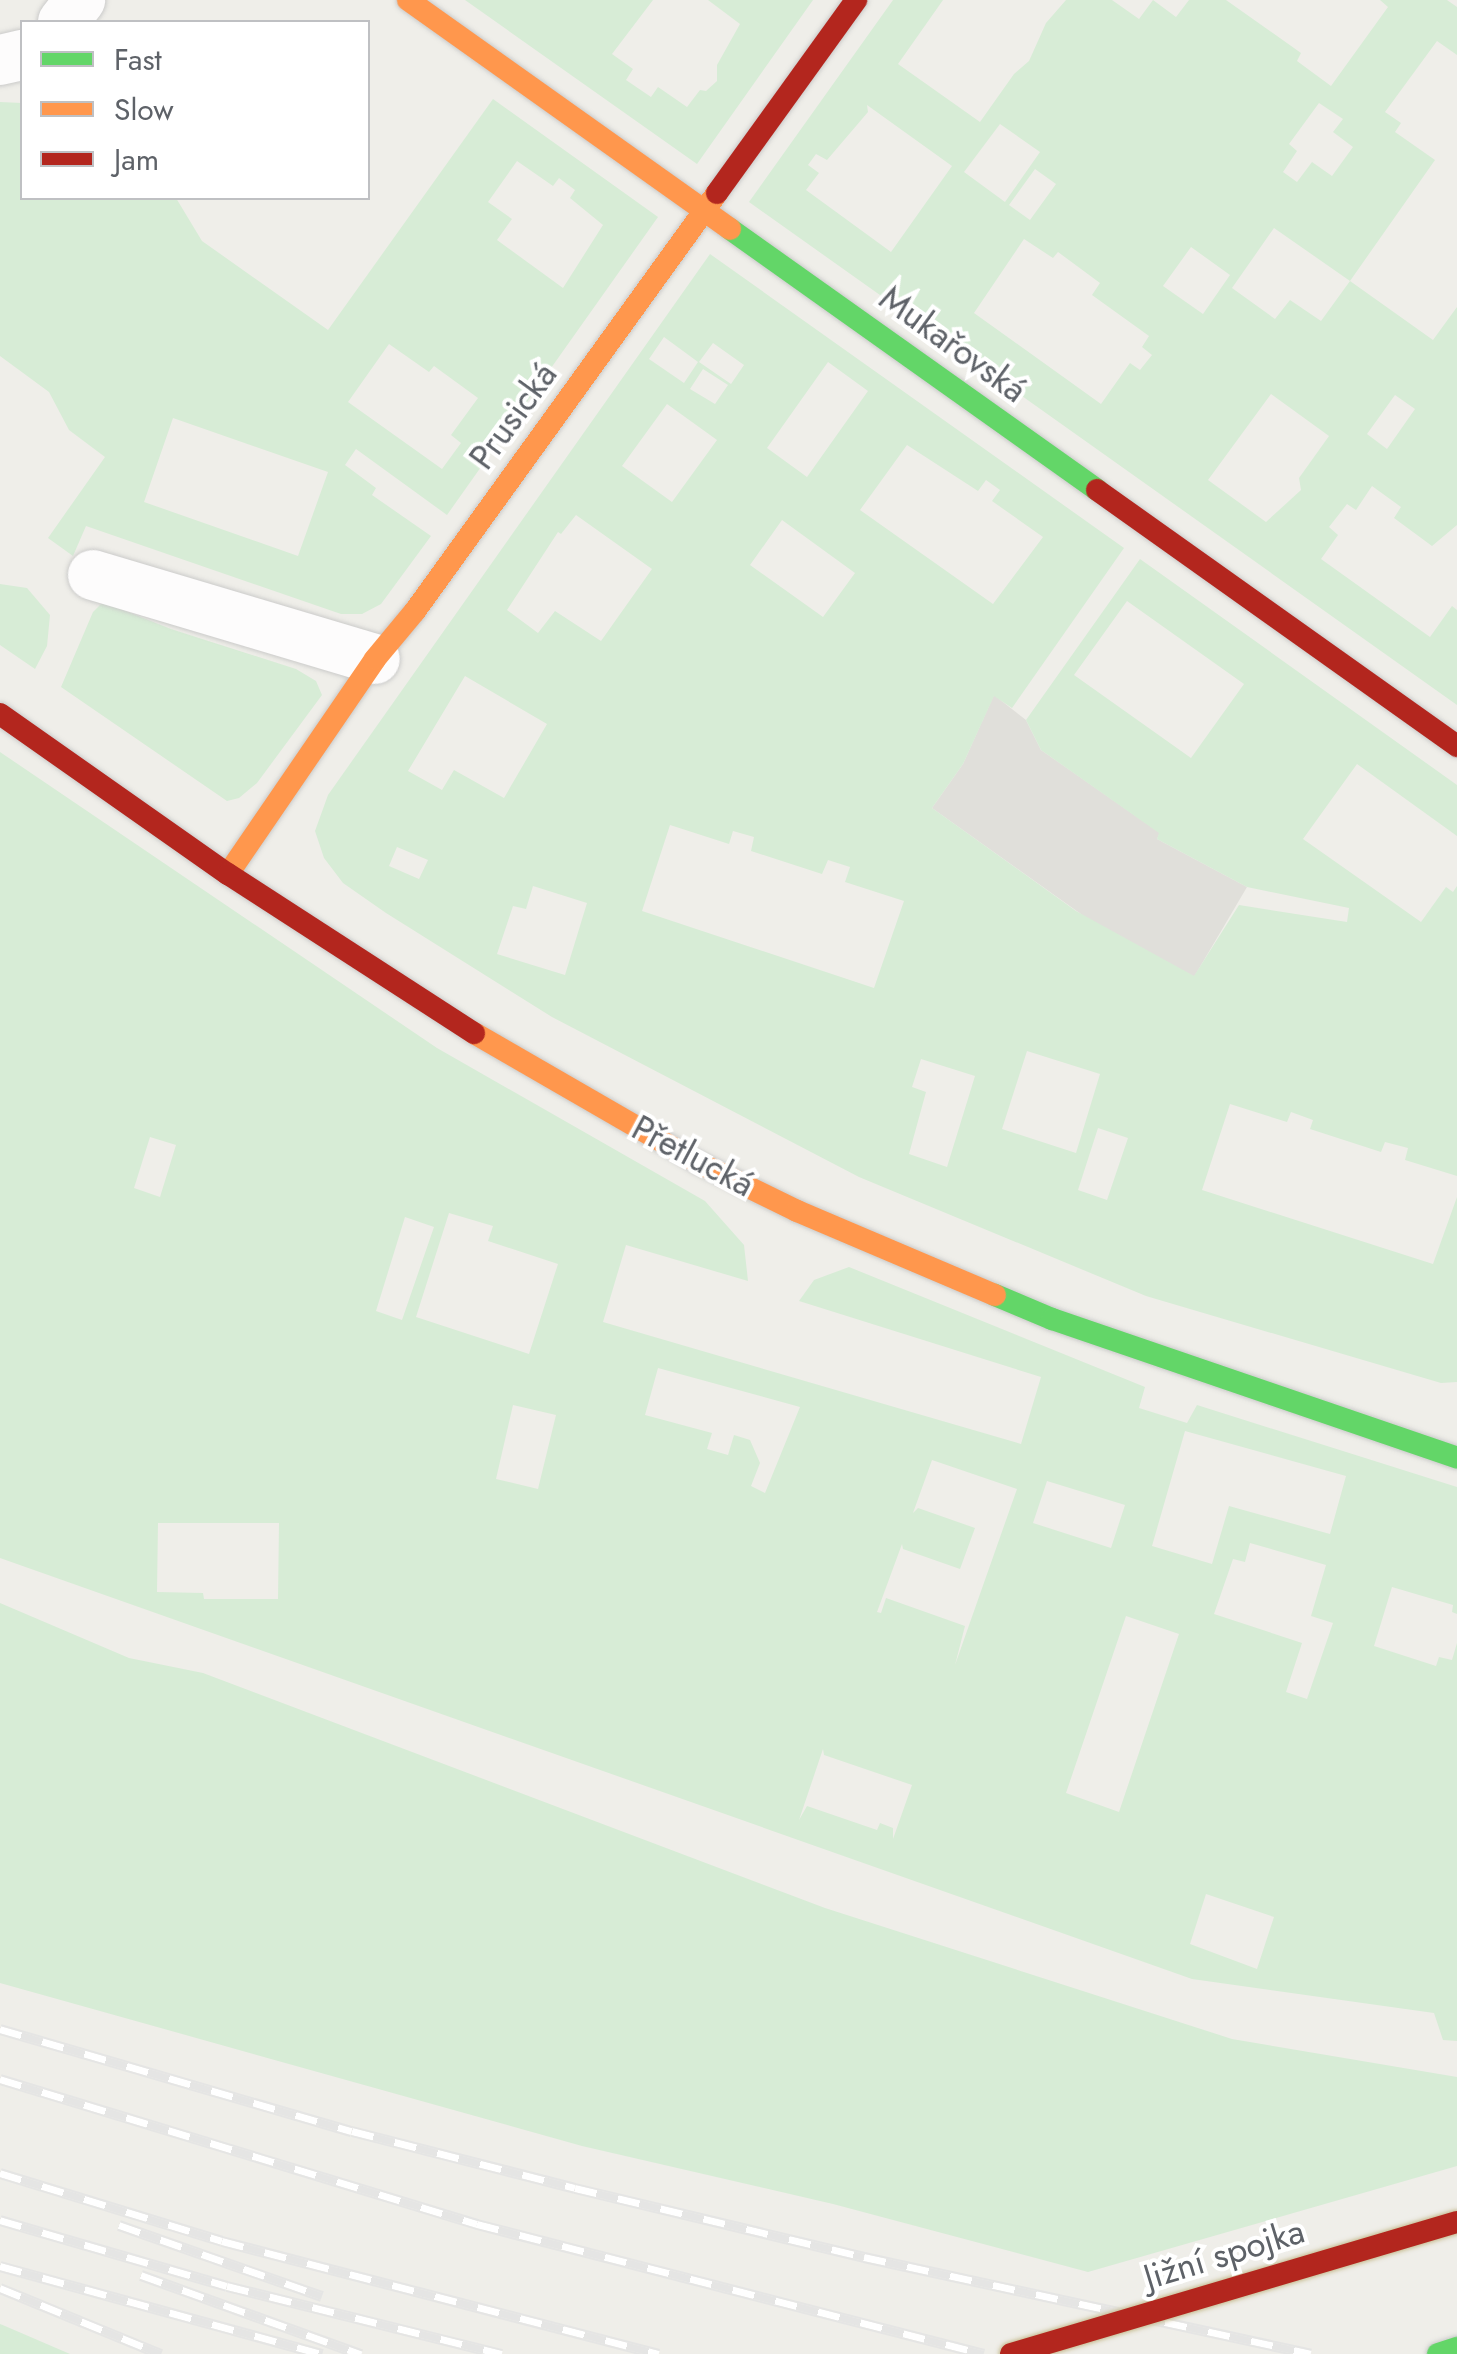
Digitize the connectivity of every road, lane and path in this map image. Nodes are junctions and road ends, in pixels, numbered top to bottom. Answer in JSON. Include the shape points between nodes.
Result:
{"nodes":[{"id":1,"x":80,"y":0,"type":"edge"},
{"id":2,"x":408,"y":0,"type":"edge"},
{"id":3,"x":856,"y":0,"type":"edge"},
{"id":4,"x":65,"y":20,"type":"edge"},
{"id":5,"x":704,"y":210,"type":"junction"},
{"id":6,"x":93,"y":575,"type":"dead end"},
{"id":7,"x":375,"y":659,"type":"junction"},
{"id":8,"x":0,"y":714,"type":"edge"},
{"id":9,"x":1457,"y":746,"type":"edge"},
{"id":10,"x":228,"y":874,"type":"junction"},
{"id":11,"x":1457,"y":1458,"type":"edge"},
{"id":12,"x":1457,"y":2222,"type":"edge"},
{"id":13,"x":1457,"y":2348,"type":"edge"},
{"id":14,"x":1010,"y":2354,"type":"edge"},
{"id":15,"x":1438,"y":2354,"type":"edge"}],
"edges":[{"from":1,"to":4,"type":"street"},
{"from":2,"to":5,"type":"main road","name":"Mukařovská"},
{"from":3,"to":5,"type":"main road","name":"Prusická"},
{"from":5,"to":7,"type":"main road","name":"Prusická"},
{"from":5,"to":9,"type":"main road","name":"Mukařovská"},
{"from":6,"to":7,"type":"street"},
{"from":7,"to":10,"type":"main road","name":"Prusická"},
{"from":8,"to":10,"type":"main road","name":"Přetlucká"},
{"from":10,"to":11,"type":"main road","name":"Přetlucká","via":[[450,1019],[698,1162],[797,1211],[1052,1320]]},
{"from":12,"to":14,"type":"main road","name":"Jižní spojka","bridge":true},
{"from":13,"to":15,"type":"main road"}]}
